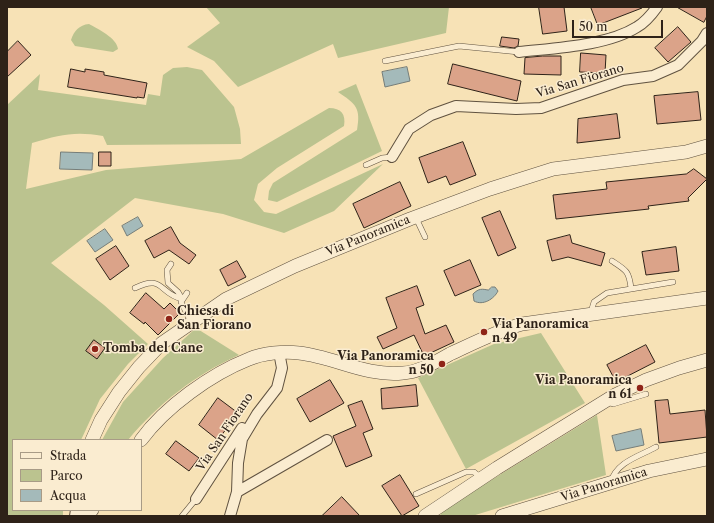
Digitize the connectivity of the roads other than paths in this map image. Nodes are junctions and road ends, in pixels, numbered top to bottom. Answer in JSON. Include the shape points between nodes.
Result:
{"nodes":[{"id":1,"x":657,"y":7,"type":"edge"},
{"id":2,"x":707,"y":33,"type":"edge"},
{"id":3,"x":519,"y":52,"type":"joint"},
{"id":4,"x":386,"y":61,"type":"dead end"},
{"id":5,"x":707,"y":146,"type":"edge"},
{"id":6,"x":392,"y":157,"type":"joint"},
{"id":7,"x":366,"y":165,"type":"dead end"},
{"id":8,"x":416,"y":217,"type":"junction"},
{"id":9,"x":425,"y":237,"type":"dead end"},
{"id":10,"x":612,"y":261,"type":"dead end"},
{"id":11,"x":171,"y":264,"type":"dead end"},
{"id":12,"x":673,"y":282,"type":"dead end"},
{"id":13,"x":135,"y":288,"type":"dead end"},
{"id":14,"x":631,"y":288,"type":"junction"},
{"id":15,"x":187,"y":293,"type":"dead end"},
{"id":16,"x":707,"y":298,"type":"edge"},
{"id":17,"x":182,"y":299,"type":"junction"},
{"id":18,"x":590,"y":315,"type":"junction"},
{"id":19,"x":191,"y":322,"type":"junction"},
{"id":20,"x":279,"y":352,"type":"junction"},
{"id":21,"x":707,"y":360,"type":"edge"},
{"id":22,"x":279,"y":381,"type":"junction"},
{"id":23,"x":646,"y":394,"type":"dead end"},
{"id":24,"x":604,"y":402,"type":"junction"},
{"id":25,"x":92,"y":439,"type":"edge"},
{"id":26,"x":142,"y":439,"type":"edge"},
{"id":27,"x":326,"y":440,"type":"dead end"},
{"id":28,"x":656,"y":447,"type":"dead end"},
{"id":29,"x":707,"y":459,"type":"edge"},
{"id":30,"x":481,"y":478,"type":"junction"},
{"id":31,"x":611,"y":483,"type":"junction"},
{"id":32,"x":236,"y":492,"type":"junction"},
{"id":33,"x":416,"y":494,"type":"dead end"},
{"id":34,"x":196,"y":499,"type":"joint"},
{"id":35,"x":182,"y":516,"type":"edge"},
{"id":36,"x":230,"y":516,"type":"edge"},
{"id":37,"x":425,"y":516,"type":"edge"},
{"id":38,"x":502,"y":516,"type":"edge"}],
"edges":[{"from":1,"to":3,"type":"street","via":[[638,27],[617,36],[582,45]]},
{"from":2,"to":6,"type":"street","name":"Via San Fiorano","via":[[678,65],[654,76],[623,80],[541,108],[456,106],[431,115],[409,129]]},
{"from":3,"to":4,"type":"lane","via":[[459,46]]},
{"from":5,"to":8,"type":"street","name":"Via Panoramica","via":[[686,152],[553,169]]},
{"from":6,"to":7,"type":"lane"},
{"from":8,"to":9,"type":"lane"},
{"from":8,"to":19,"type":"street","name":"Via Panoramica","via":[[288,270],[226,299]]},
{"from":10,"to":14,"type":"lane","via":[[627,271]]},
{"from":11,"to":17,"type":"lane","via":[[166,270],[168,283]]},
{"from":12,"to":14,"type":"lane"},
{"from":13,"to":17,"type":"lane","via":[[148,282],[155,282],[173,297]]},
{"from":14,"to":18,"type":"lane","via":[[607,292],[594,302]]},
{"from":15,"to":17,"type":"lane"},
{"from":16,"to":18,"type":"street"},
{"from":17,"to":19,"type":"lane","via":[[182,305]]},
{"from":18,"to":20,"type":"street","via":[[522,324],[501,330],[418,370],[403,374],[382,374],[306,354]]},
{"from":19,"to":25,"type":"street","name":"Via Panoramica","via":[[162,343],[139,367],[104,415]]},
{"from":20,"to":22,"type":"street","name":"Via San Fiorano","via":[[282,368]]},
{"from":20,"to":26,"type":"street","via":[[250,358],[197,388],[172,408]]},
{"from":21,"to":24,"type":"street","via":[[646,380]]},
{"from":22,"to":32,"type":"street","name":"Via San Fiorano","via":[[277,388],[257,414],[242,440]]},
{"from":22,"to":34,"type":"street","name":"Via San Fiorano","via":[[251,413]]},
{"from":23,"to":24,"type":"lane","via":[[613,404]]},
{"from":24,"to":30,"type":"street"},
{"from":27,"to":32,"type":"street"},
{"from":28,"to":31,"type":"lane","via":[[621,465],[613,474]]},
{"from":29,"to":31,"type":"street","name":"Via Panoramica","via":[[649,471]]},
{"from":30,"to":33,"type":"lane","via":[[474,472],[466,472]]},
{"from":30,"to":37,"type":"street"},
{"from":31,"to":38,"type":"street","name":"Via Panoramica"},
{"from":32,"to":36,"type":"street","name":"Via San Fiorano"},
{"from":34,"to":35,"type":"lane"}]}
